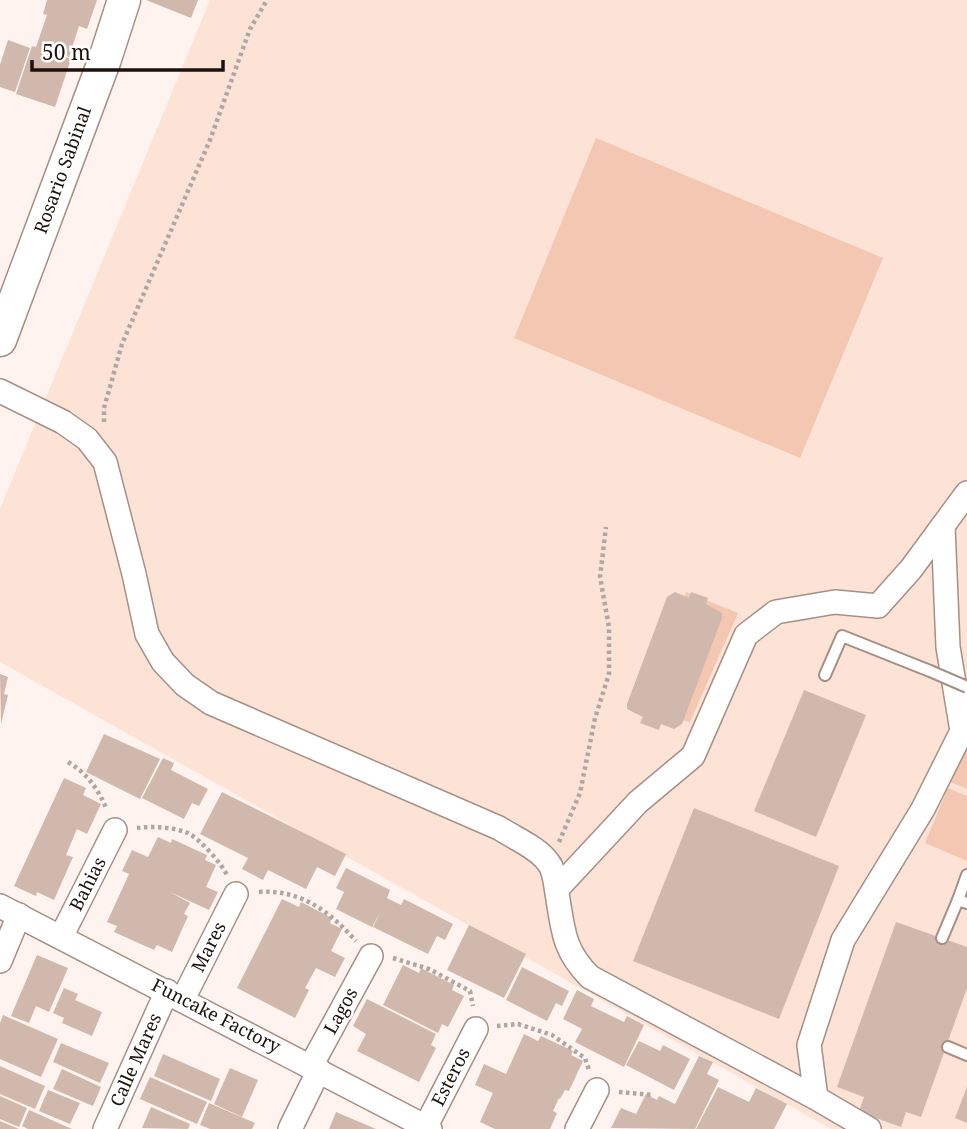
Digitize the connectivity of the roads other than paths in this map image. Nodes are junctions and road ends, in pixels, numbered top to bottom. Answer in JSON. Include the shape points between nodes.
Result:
{"nodes":[{"id":1,"x":124,"y":0,"type":"edge"},
{"id":2,"x":0,"y":340,"type":"edge"},
{"id":3,"x":0,"y":391,"type":"edge"},
{"id":4,"x":967,"y":493,"type":"edge"},
{"id":5,"x":943,"y":526,"type":"junction"},
{"id":6,"x":825,"y":675,"type":"dead end"},
{"id":7,"x":967,"y":687,"type":"edge"},
{"id":8,"x":115,"y":830,"type":"dead end"},
{"id":9,"x":967,"y":875,"type":"edge"},
{"id":10,"x":556,"y":889,"type":"junction"},
{"id":11,"x":236,"y":894,"type":"dead end"},
{"id":12,"x":962,"y":902,"type":"edge"},
{"id":13,"x":9,"y":911,"type":"edge"},
{"id":14,"x":61,"y":937,"type":"junction"},
{"id":15,"x":942,"y":938,"type":"dead end"},
{"id":16,"x":371,"y":956,"type":"dead end"},
{"id":17,"x":0,"y":961,"type":"edge"},
{"id":18,"x":175,"y":995,"type":"junction"},
{"id":19,"x":476,"y":1029,"type":"dead end"},
{"id":20,"x":948,"y":1046,"type":"dead end"},
{"id":21,"x":967,"y":1055,"type":"edge"},
{"id":22,"x":315,"y":1068,"type":"junction"},
{"id":23,"x":597,"y":1090,"type":"dead end"},
{"id":24,"x":816,"y":1098,"type":"junction"},
{"id":25,"x":428,"y":1128,"type":"edge"},
{"id":26,"x":105,"y":1129,"type":"edge"},
{"id":27,"x":290,"y":1129,"type":"edge"},
{"id":28,"x":577,"y":1129,"type":"edge"},
{"id":29,"x":869,"y":1129,"type":"edge"}],
"edges":[{"from":1,"to":2,"type":"main road","name":"Rosario Sabinal"},
{"from":3,"to":10,"type":"street","via":[[71,428],[87,439],[105,462],[147,634],[163,662],[185,685],[211,702],[499,828],[550,863]]},
{"from":4,"to":5,"type":"street"},
{"from":5,"to":10,"type":"street","via":[[878,606],[835,602],[776,612],[746,635],[694,756],[638,802]]},
{"from":5,"to":24,"type":"street","via":[[948,646],[962,732],[923,809],[844,940],[809,1045]]},
{"from":6,"to":7,"type":"lane","bridge":true,"via":[[842,636]]},
{"from":8,"to":14,"type":"street","name":"Bahias"},
{"from":9,"to":12,"type":"lane"},
{"from":10,"to":24,"type":"street","via":[[566,945],[590,977]]},
{"from":11,"to":18,"type":"street","name":"Mares"},
{"from":12,"to":15,"type":"lane"},
{"from":13,"to":14,"type":"street","name":"Funcake Factory"},
{"from":13,"to":17,"type":"street"},
{"from":14,"to":18,"type":"street","name":"Funcake Factory"},
{"from":16,"to":22,"type":"street","name":"Lagos"},
{"from":18,"to":22,"type":"street","name":"Funcake Factory"},
{"from":18,"to":26,"type":"street","name":"Calle Mares"},
{"from":19,"to":25,"type":"street","name":"Esteros"},
{"from":20,"to":21,"type":"lane"},
{"from":22,"to":25,"type":"street","name":"Funcake Factory"},
{"from":22,"to":27,"type":"street","name":"Lagos"},
{"from":23,"to":28,"type":"street"},
{"from":24,"to":29,"type":"street"}]}
